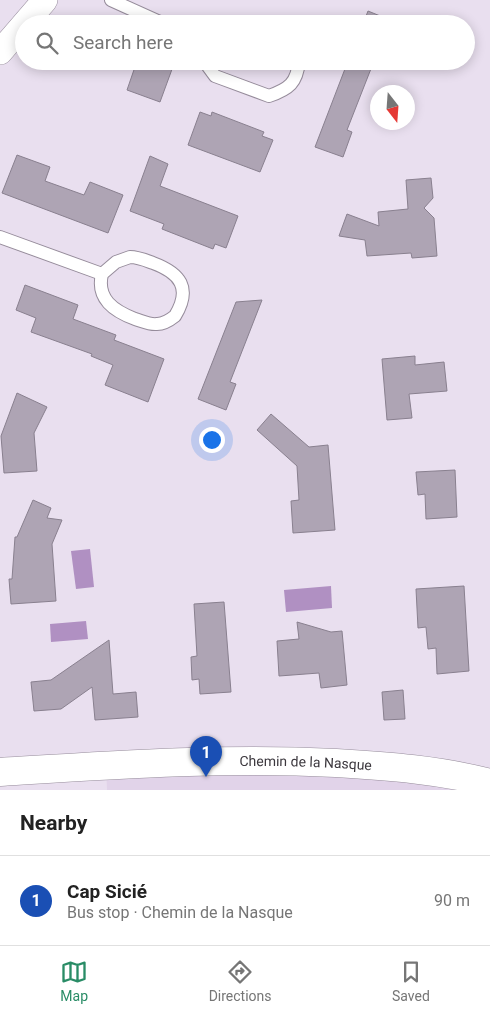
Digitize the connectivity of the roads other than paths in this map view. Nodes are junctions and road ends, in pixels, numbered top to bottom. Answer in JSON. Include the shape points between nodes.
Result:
{"nodes":[{"id":1,"x":45,"y":0,"type":"edge"},
{"id":2,"x":111,"y":0,"type":"edge"},
{"id":3,"x":32,"y":15,"type":"edge"},
{"id":4,"x":144,"y":15,"type":"edge"},
{"id":5,"x":15,"y":35,"type":"edge"},
{"id":6,"x":0,"y":52,"type":"edge"},
{"id":7,"x":211,"y":70,"type":"edge"},
{"id":8,"x":298,"y":70,"type":"edge"},
{"id":9,"x":0,"y":237,"type":"edge"},
{"id":10,"x":102,"y":274,"type":"junction"},
{"id":11,"x":0,"y":772,"type":"edge"},
{"id":12,"x":490,"y":784,"type":"edge"}],
"edges":[{"from":1,"to":3,"type":"street"},
{"from":2,"to":4,"type":"lane"},
{"from":5,"to":6,"type":"street"},
{"from":7,"to":8,"type":"lane","via":[[215,76],[269,96],[287,89]]},
{"from":9,"to":10,"type":"lane"},
{"from":10,"to":10,"type":"lane","via":[[101,291],[114,310],[148,324],[158,324],[175,316],[179,310],[182,286],[179,278],[168,269],[130,257],[116,262]]},
{"from":11,"to":12,"type":"street","name":"Chemin de la Nasque","via":[[199,761],[296,761],[393,766]]}]}
